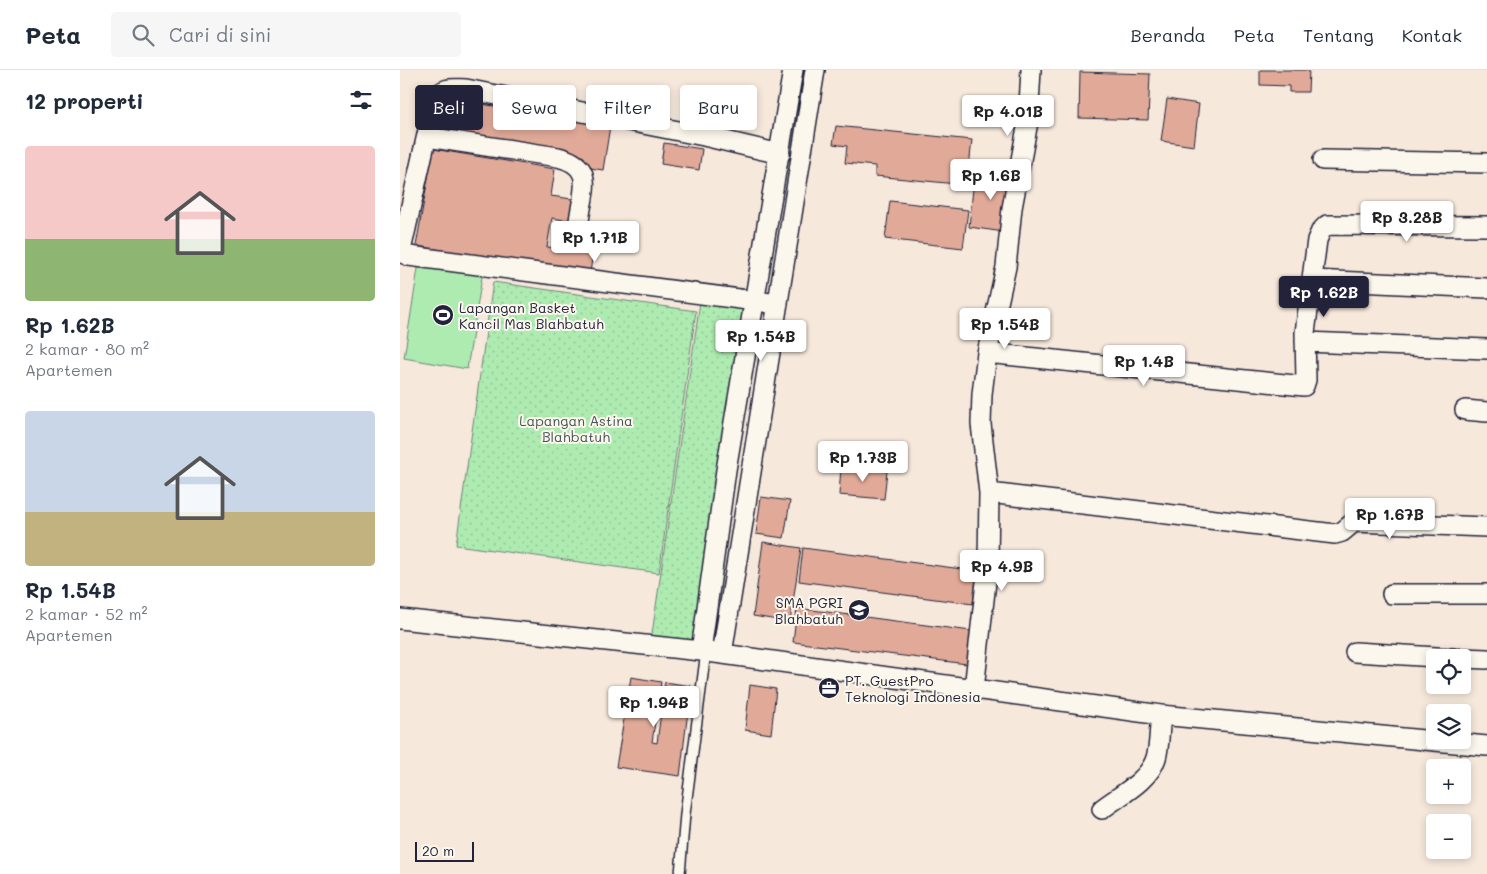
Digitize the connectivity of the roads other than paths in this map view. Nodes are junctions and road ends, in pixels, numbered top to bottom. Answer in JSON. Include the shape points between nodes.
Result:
{"nodes":[{"id":1,"x":793,"y":70,"type":"edge"},
{"id":2,"x":815,"y":70,"type":"edge"},
{"id":3,"x":1031,"y":70,"type":"edge"},
{"id":4,"x":427,"y":137,"type":"junction"},
{"id":5,"x":780,"y":154,"type":"junction"},
{"id":6,"x":1323,"y":160,"type":"dead end"},
{"id":7,"x":1487,"y":163,"type":"edge"},
{"id":8,"x":579,"y":221,"type":"dead end"},
{"id":9,"x":1487,"y":226,"type":"edge"},
{"id":10,"x":1313,"y":280,"type":"junction"},
{"id":11,"x":1487,"y":288,"type":"edge"},
{"id":12,"x":754,"y":300,"type":"junction"},
{"id":13,"x":778,"y":304,"type":"junction"},
{"id":14,"x":1304,"y":342,"type":"junction"},
{"id":15,"x":1487,"y":349,"type":"edge"},
{"id":16,"x":987,"y":353,"type":"junction"},
{"id":17,"x":1465,"y":410,"type":"dead end"},
{"id":18,"x":1487,"y":412,"type":"edge"},
{"id":19,"x":989,"y":494,"type":"junction"},
{"id":20,"x":1487,"y":527,"type":"edge"},
{"id":21,"x":1392,"y":594,"type":"dead end"},
{"id":22,"x":1487,"y":594,"type":"edge"},
{"id":23,"x":400,"y":619,"type":"edge"},
{"id":24,"x":710,"y":652,"type":"junction"},
{"id":25,"x":1355,"y":652,"type":"dead end"},
{"id":26,"x":1426,"y":656,"type":"edge"},
{"id":27,"x":1471,"y":659,"type":"edge"},
{"id":28,"x":1487,"y":660,"type":"edge"},
{"id":29,"x":974,"y":689,"type":"junction"},
{"id":30,"x":1161,"y":714,"type":"junction"},
{"id":31,"x":1487,"y":746,"type":"edge"},
{"id":32,"x":1102,"y":809,"type":"dead end"},
{"id":33,"x":680,"y":874,"type":"edge"}],
"edges":[{"from":1,"to":5,"type":"street"},
{"from":2,"to":13,"type":"street"},
{"from":3,"to":16,"type":"street","via":[[1028,122],[1012,208],[1006,267]]},
{"from":4,"to":5,"type":"street","via":[[435,99],[440,92],[466,89],[677,130]]},
{"from":4,"to":8,"type":"street","via":[[558,157],[577,164],[583,170],[584,183]]},
{"from":4,"to":12,"type":"street","via":[[402,246],[402,253],[408,256]]},
{"from":5,"to":12,"type":"street"},
{"from":6,"to":7,"type":"street"},
{"from":9,"to":10,"type":"street","via":[[1327,225],[1318,235]]},
{"from":10,"to":11,"type":"street"},
{"from":10,"to":14,"type":"street"},
{"from":12,"to":13,"type":"street"},
{"from":12,"to":24,"type":"street","via":[[726,470]]},
{"from":13,"to":24,"type":"street"},
{"from":14,"to":15,"type":"street"},
{"from":14,"to":16,"type":"street","via":[[1304,386]]},
{"from":16,"to":19,"type":"street","via":[[981,424]]},
{"from":17,"to":18,"type":"street"},
{"from":19,"to":20,"type":"street","via":[[1336,534],[1354,522]]},
{"from":19,"to":29,"type":"street","via":[[988,564]]},
{"from":21,"to":22,"type":"street"},
{"from":23,"to":24,"type":"street"},
{"from":24,"to":29,"type":"street"},
{"from":24,"to":33,"type":"lane","via":[[685,814]]},
{"from":25,"to":26,"type":"street"},
{"from":27,"to":28,"type":"street"},
{"from":29,"to":30,"type":"street"},
{"from":30,"to":31,"type":"street"},
{"from":30,"to":32,"type":"street","via":[[1152,768],[1143,779]]}]}
